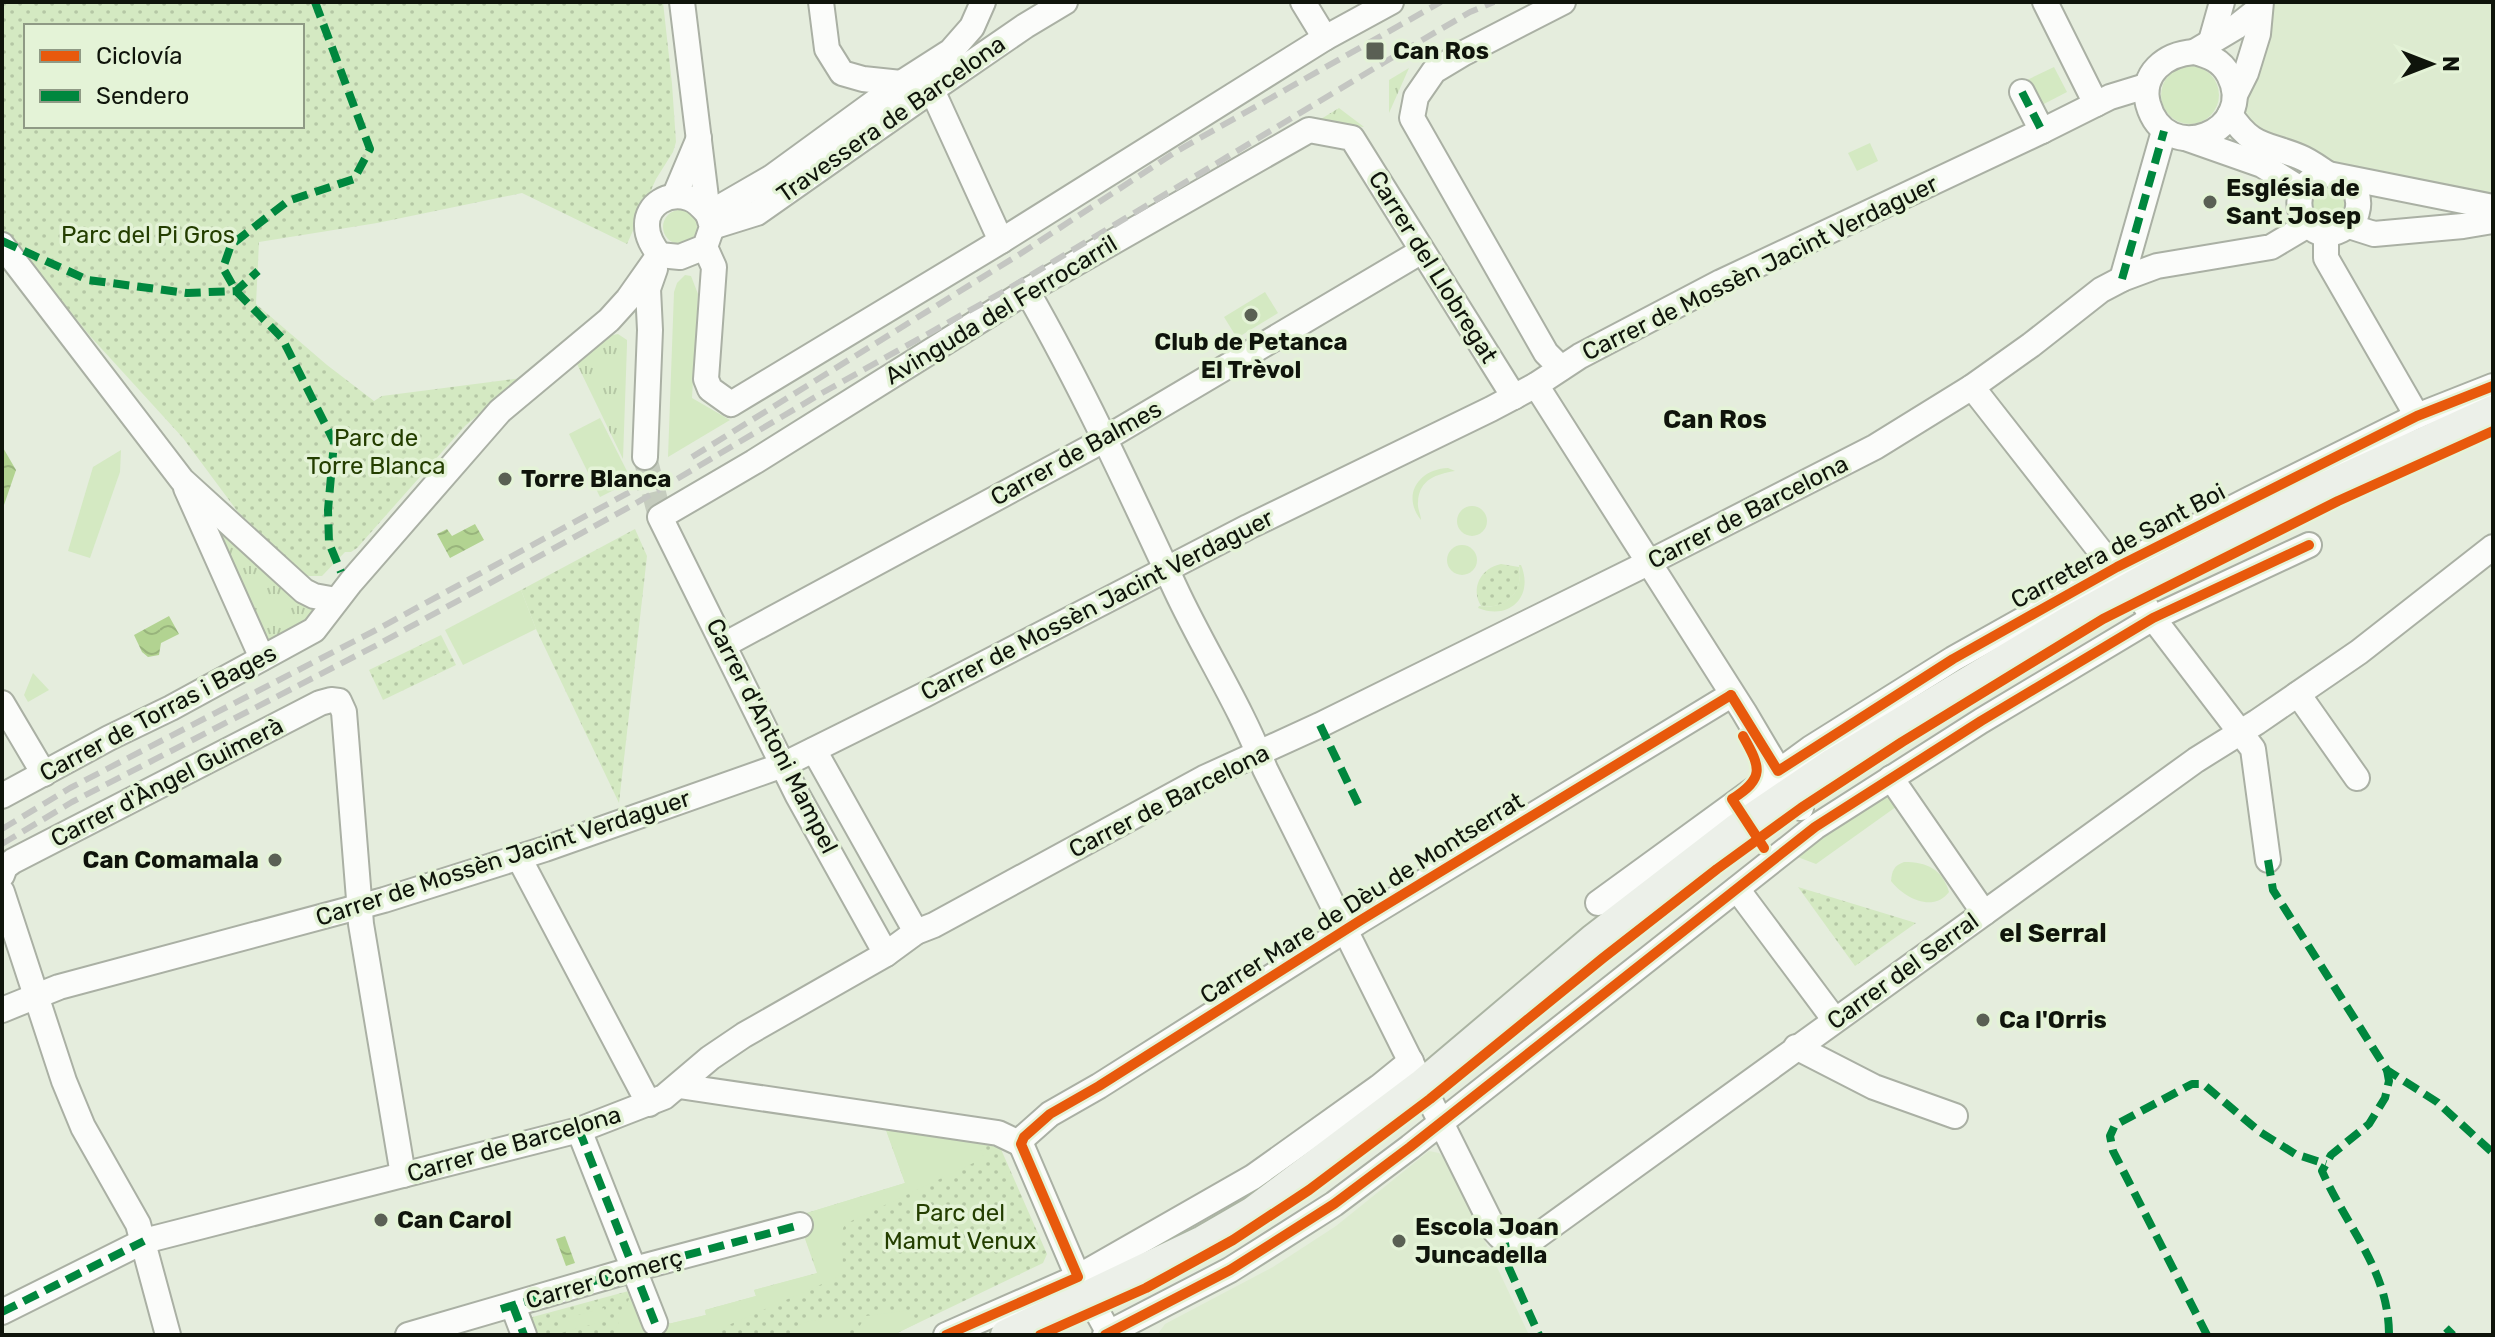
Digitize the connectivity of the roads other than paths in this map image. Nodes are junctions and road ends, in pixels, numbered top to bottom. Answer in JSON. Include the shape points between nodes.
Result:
{"nodes":[{"id":1,"x":682,"y":2,"type":"edge"},
{"id":2,"x":821,"y":2,"type":"edge"},
{"id":3,"x":983,"y":2,"type":"edge"},
{"id":4,"x":1065,"y":2,"type":"edge"},
{"id":5,"x":1303,"y":2,"type":"edge"},
{"id":6,"x":1391,"y":2,"type":"edge"},
{"id":7,"x":1563,"y":2,"type":"edge"},
{"id":8,"x":2045,"y":2,"type":"edge"},
{"id":9,"x":2222,"y":2,"type":"edge"},
{"id":10,"x":2260,"y":5,"type":"edge"},
{"id":11,"x":1325,"y":38,"type":"junction"},
{"id":12,"x":2202,"y":47,"type":"junction"},
{"id":13,"x":901,"y":83,"type":"junction"},
{"id":14,"x":2146,"y":86,"type":"junction"},
{"id":15,"x":932,"y":90,"type":"junction"},
{"id":16,"x":2022,"y":92,"type":"dead end"},
{"id":17,"x":2096,"y":104,"type":"junction"},
{"id":18,"x":2233,"y":104,"type":"junction"},
{"id":19,"x":2042,"y":131,"type":"junction"},
{"id":20,"x":2164,"y":131,"type":"junction"},
{"id":21,"x":700,"y":136,"type":"junction"},
{"id":22,"x":1352,"y":138,"type":"joint"},
{"id":23,"x":2188,"y":139,"type":"junction"},
{"id":24,"x":2336,"y":176,"type":"junction"},
{"id":25,"x":2302,"y":190,"type":"junction"},
{"id":26,"x":675,"y":195,"type":"junction"},
{"id":27,"x":2493,"y":207,"type":"edge"},
{"id":28,"x":2493,"y":221,"type":"edge"},
{"id":29,"x":2328,"y":228,"type":"junction"},
{"id":30,"x":708,"y":229,"type":"junction"},
{"id":31,"x":1001,"y":241,"type":"junction"},
{"id":32,"x":2,"y":245,"type":"edge"},
{"id":33,"x":662,"y":249,"type":"junction"},
{"id":34,"x":1422,"y":251,"type":"junction"},
{"id":35,"x":2122,"y":279,"type":"junction"},
{"id":36,"x":1027,"y":291,"type":"junction"},
{"id":37,"x":611,"y":316,"type":"junction"},
{"id":38,"x":649,"y":318,"type":"junction"},
{"id":39,"x":1553,"y":360,"type":"junction"},
{"id":40,"x":1536,"y":385,"type":"junction"},
{"id":41,"x":2493,"y":386,"type":"edge"},
{"id":42,"x":1972,"y":387,"type":"junction"},
{"id":43,"x":1514,"y":397,"type":"junction"},
{"id":44,"x":2493,"y":411,"type":"edge"},
{"id":45,"x":2417,"y":416,"type":"junction"},
{"id":46,"x":2493,"y":431,"type":"edge"},
{"id":47,"x":1105,"y":438,"type":"junction"},
{"id":48,"x":645,"y":457,"type":"tunnel mouth"},
{"id":49,"x":182,"y":480,"type":"junction"},
{"id":50,"x":660,"y":517,"type":"joint"},
{"id":51,"x":240,"y":532,"type":"junction"},
{"id":52,"x":2309,"y":545,"type":"dead end"},
{"id":53,"x":2493,"y":547,"type":"edge"},
{"id":54,"x":214,"y":550,"type":"junction"},
{"id":55,"x":1648,"y":563,"type":"junction"},
{"id":56,"x":1167,"y":569,"type":"junction"},
{"id":57,"x":2136,"y":593,"type":"junction"},
{"id":58,"x":336,"y":600,"type":"junction"},
{"id":59,"x":724,"y":645,"type":"junction"},
{"id":60,"x":262,"y":658,"type":"junction"},
{"id":61,"x":2298,"y":694,"type":"junction"},
{"id":62,"x":1731,"y":695,"type":"junction"},
{"id":63,"x":2,"y":703,"type":"edge"},
{"id":64,"x":2240,"y":733,"type":"junction"},
{"id":65,"x":814,"y":750,"type":"junction"},
{"id":66,"x":1259,"y":754,"type":"junction"},
{"id":67,"x":783,"y":765,"type":"junction"},
{"id":68,"x":44,"y":774,"type":"junction"},
{"id":69,"x":1891,"y":778,"type":"junction"},
{"id":70,"x":2357,"y":778,"type":"dead end"},
{"id":71,"x":1790,"y":790,"type":"junction"},
{"id":72,"x":2,"y":796,"type":"edge"},
{"id":73,"x":518,"y":856,"type":"junction"},
{"id":74,"x":2268,"y":860,"type":"dead end"},
{"id":75,"x":2,"y":875,"type":"edge"},
{"id":76,"x":1737,"y":889,"type":"junction"},
{"id":77,"x":2,"y":892,"type":"edge"},
{"id":78,"x":1598,"y":903,"type":"dead end"},
{"id":79,"x":360,"y":907,"type":"junction"},
{"id":80,"x":1984,"y":913,"type":"junction"},
{"id":81,"x":1345,"y":929,"type":"junction"},
{"id":82,"x":916,"y":932,"type":"junction"},
{"id":83,"x":886,"y":954,"type":"junction"},
{"id":84,"x":37,"y":995,"type":"junction"},
{"id":85,"x":2,"y":1010,"type":"edge"},
{"id":86,"x":1834,"y":1019,"type":"junction"},
{"id":87,"x":1796,"y":1047,"type":"junction"},
{"id":88,"x":679,"y":1086,"type":"junction"},
{"id":89,"x":1427,"y":1091,"type":"junction"},
{"id":90,"x":649,"y":1104,"type":"junction"},
{"id":91,"x":1955,"y":1116,"type":"dead end"},
{"id":92,"x":579,"y":1130,"type":"junction"},
{"id":93,"x":1021,"y":1144,"type":"junction"},
{"id":94,"x":403,"y":1175,"type":"junction"},
{"id":95,"x":800,"y":1225,"type":"dead end"},
{"id":96,"x":144,"y":1241,"type":"junction"},
{"id":97,"x":634,"y":1269,"type":"junction"},
{"id":98,"x":507,"y":1308,"type":"junction"},
{"id":99,"x":2,"y":1312,"type":"edge"},
{"id":100,"x":1098,"y":1315,"type":"edge"},
{"id":101,"x":655,"y":1323,"type":"dead end"},
{"id":102,"x":168,"y":1335,"type":"edge"},
{"id":103,"x":408,"y":1335,"type":"edge"},
{"id":104,"x":524,"y":1335,"type":"edge"},
{"id":105,"x":946,"y":1335,"type":"edge"},
{"id":106,"x":1006,"y":1335,"type":"edge"},
{"id":107,"x":1040,"y":1335,"type":"edge"}],
"edges":[{"from":1,"to":21,"type":"street"},
{"from":2,"to":13,"type":"street","via":[[827,49],[842,73]]},
{"from":3,"to":13,"type":"street","via":[[972,27],[951,51]]},
{"from":4,"to":15,"type":"street","name":"Travessera de Barcelona"},
{"from":5,"to":11,"type":"street"},
{"from":6,"to":11,"type":"street"},
{"from":7,"to":39,"type":"street","via":[[1434,71],[1416,97],[1412,118]]},
{"from":8,"to":17,"type":"street"},
{"from":9,"to":12,"type":"street"},
{"from":10,"to":12,"type":"street"},
{"from":10,"to":18,"type":"street","via":[[2258,34]]},
{"from":11,"to":31,"type":"street"},
{"from":12,"to":14,"type":"street","via":[[2169,57]]},
{"from":12,"to":18,"type":"street","via":[[2226,70]]},
{"from":13,"to":30,"type":"street"},
{"from":14,"to":17,"type":"street","name":"Carrer de Mossèn Jacint Verdaguer"},
{"from":14,"to":20,"type":"street","via":[[2150,110]]},
{"from":15,"to":30,"type":"street","name":"Travessera de Barcelona","via":[[757,213]]},
{"from":15,"to":31,"type":"street"},
{"from":16,"to":19,"type":"street"},
{"from":17,"to":19,"type":"street","name":"Carrer de Mossèn Jacint Verdaguer"},
{"from":18,"to":23,"type":"street","via":[[2215,131]]},
{"from":18,"to":24,"type":"street","via":[[2249,138]]},
{"from":19,"to":39,"type":"street","name":"Carrer de Mossèn Jacint Verdaguer","via":[[1721,282],[1580,356]]},
{"from":20,"to":23,"type":"street"},
{"from":20,"to":35,"type":"street"},
{"from":21,"to":26,"type":"street"},
{"from":21,"to":30,"type":"street"},
{"from":22,"to":34,"type":"street","name":"Carrer del Llobregat"},
{"from":22,"to":36,"type":"street","name":"Avinguda del Ferrocarril","via":[[1309,130]]},
{"from":23,"to":25,"type":"street","via":[[2262,165]]},
{"from":24,"to":25,"type":"street","via":[[2313,179]]},
{"from":24,"to":27,"type":"street"},
{"from":24,"to":29,"type":"street","via":[[2351,185],[2357,210]]},
{"from":25,"to":29,"type":"street","via":[[2299,209]]},
{"from":26,"to":30,"type":"street","via":[[690,198]]},
{"from":26,"to":33,"type":"street","via":[[660,200],[647,218]]},
{"from":28,"to":29,"type":"street","via":[[2374,234]]},
{"from":29,"to":35,"type":"street","name":"Carrer de Barcelona","via":[[2271,247],[2157,266]]},
{"from":29,"to":45,"type":"street","via":[[2326,258]]},
{"from":30,"to":31,"type":"street","via":[[714,267],[706,379],[710,389],[731,404]]},
{"from":30,"to":33,"type":"street"},
{"from":32,"to":49,"type":"street"},
{"from":33,"to":37,"type":"street","via":[[643,258]]},
{"from":33,"to":38,"type":"street","via":[[648,289]]},
{"from":34,"to":43,"type":"street","name":"Carrer del Llobregat"},
{"from":34,"to":47,"type":"street","name":"Carrer de Balmes"},
{"from":35,"to":42,"type":"street","name":"Carrer de Barcelona"},
{"from":36,"to":47,"type":"street"},
{"from":36,"to":50,"type":"street","name":"Avinguda del Ferrocarril"},
{"from":37,"to":38,"type":"street"},
{"from":37,"to":58,"type":"street","via":[[500,411]]},
{"from":38,"to":48,"type":"street"},
{"from":39,"to":40,"type":"street","name":"Carrer de Mossèn Jacint Verdaguer"},
{"from":40,"to":43,"type":"street","name":"Carrer de Mossèn Jacint Verdaguer"},
{"from":40,"to":55,"type":"street"},
{"from":41,"to":45,"type":"street","name":"Carretera de Sant Boi"},
{"from":42,"to":55,"type":"street","name":"Carrer de Barcelona","via":[[1875,447]]},
{"from":42,"to":57,"type":"street"},
{"from":43,"to":56,"type":"street","name":"Carrer de Mossèn Jacint Verdaguer"},
{"from":44,"to":57,"type":"main road","via":[[2259,519]]},
{"from":45,"to":57,"type":"street","name":"Carretera de Sant Boi"},
{"from":46,"to":57,"type":"main road"},
{"from":47,"to":56,"type":"street"},
{"from":47,"to":59,"type":"street","name":"Carrer de Balmes"},
{"from":49,"to":51,"type":"street"},
{"from":49,"to":54,"type":"street"},
{"from":50,"to":59,"type":"street","name":"Carrer d'Antoni Mampel"},
{"from":51,"to":54,"type":"street","via":[[224,537]]},
{"from":51,"to":58,"type":"street","via":[[304,591]]},
{"from":52,"to":57,"type":"street"},
{"from":53,"to":61,"type":"street","name":"Carrer del Serral"},
{"from":54,"to":60,"type":"street"},
{"from":55,"to":62,"type":"street"},
{"from":55,"to":66,"type":"street","name":"Carrer de Barcelona"},
{"from":56,"to":65,"type":"street","name":"Carrer de Mossèn Jacint Verdaguer"},
{"from":56,"to":66,"type":"street"},
{"from":57,"to":64,"type":"street"},
{"from":57,"to":69,"type":"street","name":"Carretera de Sant Boi"},
{"from":57,"to":71,"type":"main road","via":[[1996,684]]},
{"from":57,"to":71,"type":"street","name":"Carretera de Sant Boi","via":[[1953,659]]},
{"from":58,"to":60,"type":"street","name":"Carrer de Torras i Bages","via":[[314,630]]},
{"from":59,"to":67,"type":"street","name":"Carrer d'Antoni Mampel"},
{"from":60,"to":68,"type":"street","name":"Carrer de Torras i Bages"},
{"from":61,"to":64,"type":"street","name":"Carrer del Serral"},
{"from":61,"to":70,"type":"street"},
{"from":62,"to":71,"type":"street"},
{"from":62,"to":81,"type":"street","name":"Carrer Mare de Dèu de Montserrat"},
{"from":63,"to":68,"type":"street"},
{"from":64,"to":74,"type":"street","via":[[2257,764]]},
{"from":64,"to":80,"type":"street","name":"Carrer del Serral"},
{"from":65,"to":67,"type":"street","name":"Carrer de Mossèn Jacint Verdaguer"},
{"from":65,"to":82,"type":"street","name":"Carrer d'Antoni Mampel"},
{"from":66,"to":81,"type":"street"},
{"from":66,"to":82,"type":"street","name":"Carrer de Barcelona","via":[[1204,778]]},
{"from":67,"to":73,"type":"street","name":"Carrer de Mossèn Jacint Verdaguer"},
{"from":67,"to":83,"type":"street","name":"Carrer d'Antoni Mampel"},
{"from":68,"to":72,"type":"street","name":"Carrer de Torras i Bages"},
{"from":69,"to":76,"type":"street","name":"Carretera de Sant Boi","via":[[1815,827]]},
{"from":69,"to":80,"type":"street"},
{"from":71,"to":78,"type":"street","name":"Carretera de Sant Boi"},
{"from":71,"to":89,"type":"main road","via":[[1615,948]]},
{"from":73,"to":79,"type":"street","name":"Carrer de Mossèn Jacint Verdaguer"},
{"from":73,"to":90,"type":"street"},
{"from":75,"to":79,"type":"street","name":"Carrer d'Àngel Guimerà","via":[[13,861],[331,700],[339,701],[344,712]]},
{"from":76,"to":86,"type":"street"},
{"from":76,"to":89,"type":"street","name":"Carretera de Sant Boi"},
{"from":77,"to":84,"type":"street"},
{"from":79,"to":84,"type":"street","name":"Carrer de Mossèn Jacint Verdaguer"},
{"from":79,"to":94,"type":"street"},
{"from":80,"to":86,"type":"street","name":"Carrer del Serral"},
{"from":81,"to":89,"type":"street"},
{"from":81,"to":93,"type":"street","name":"Carrer Mare de Dèu de Montserrat","via":[[1050,1114]]},
{"from":82,"to":83,"type":"street","name":"Carrer de Barcelona"},
{"from":83,"to":88,"type":"street","name":"Carrer de Barcelona","via":[[744,1035]]},
{"from":84,"to":85,"type":"street","name":"Carrer de Mossèn Jacint Verdaguer"},
{"from":84,"to":96,"type":"street","via":[[83,1127]]},
{"from":86,"to":87,"type":"street","name":"Carrer del Serral"},
{"from":87,"to":89,"type":"street","name":"Carrer del Serral","via":[[1529,1242],[1516,1246],[1495,1231]]},
{"from":87,"to":91,"type":"street","via":[[1874,1087]]},
{"from":88,"to":90,"type":"street","name":"Carrer de Barcelona"},
{"from":88,"to":93,"type":"street","via":[[998,1133]]},
{"from":89,"to":100,"type":"main road","via":[[1353,1159],[1281,1209]]},
{"from":89,"to":100,"type":"street","name":"Carretera de Sant Boi","via":[[1379,1087],[1253,1177]]},
{"from":90,"to":92,"type":"street","name":"Carrer de Barcelona"},
{"from":92,"to":94,"type":"street","name":"Carrer de Barcelona"},
{"from":92,"to":97,"type":"street"},
{"from":93,"to":100,"type":"street"},
{"from":94,"to":96,"type":"street","name":"Carrer de Barcelona"},
{"from":95,"to":97,"type":"street","name":"Carrer Comerç"},
{"from":96,"to":99,"type":"street","name":"Carrer de Barcelona"},
{"from":96,"to":102,"type":"street"},
{"from":97,"to":98,"type":"street","name":"Carrer Comerç"},
{"from":97,"to":101,"type":"street"},
{"from":98,"to":103,"type":"street","name":"Carrer Comerç"},
{"from":98,"to":104,"type":"street"},
{"from":100,"to":105,"type":"street","name":"Carretera de Sant Boi"},
{"from":100,"to":106,"type":"main road"},
{"from":100,"to":107,"type":"main road"}]}
